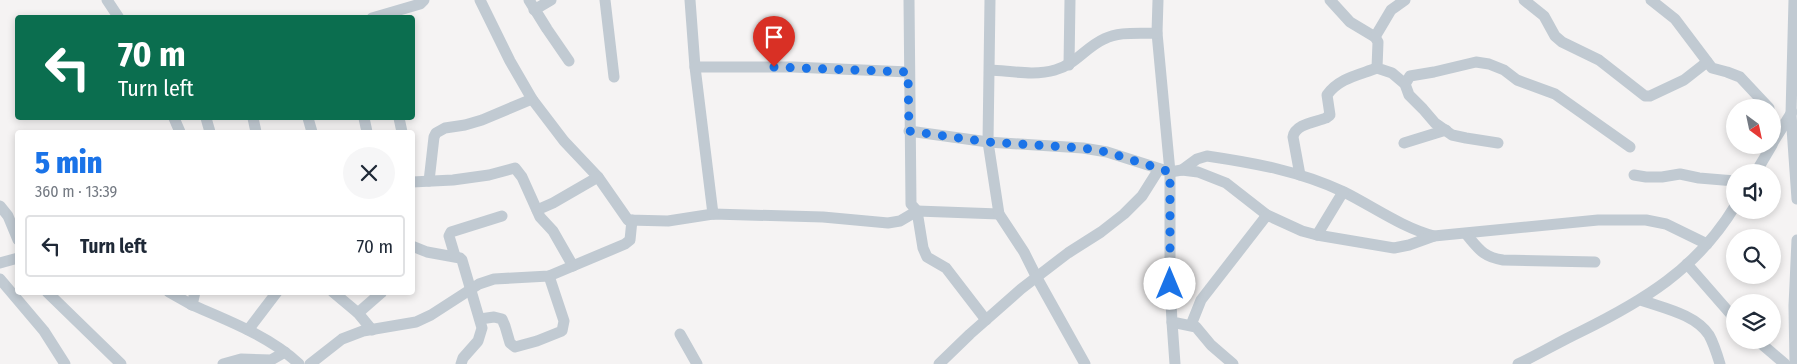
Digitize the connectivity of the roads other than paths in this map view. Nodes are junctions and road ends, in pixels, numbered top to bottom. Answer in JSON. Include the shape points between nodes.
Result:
{"nodes":[{"id":1,"x":107,"y":0,"type":"edge"},
{"id":2,"x":424,"y":0,"type":"edge"},
{"id":3,"x":480,"y":0,"type":"edge"},
{"id":4,"x":551,"y":0,"type":"edge"},
{"id":5,"x":605,"y":0,"type":"edge"},
{"id":6,"x":690,"y":0,"type":"edge"},
{"id":7,"x":908,"y":0,"type":"edge"},
{"id":8,"x":990,"y":0,"type":"edge"},
{"id":9,"x":1070,"y":0,"type":"edge"},
{"id":10,"x":1158,"y":0,"type":"edge"},
{"id":11,"x":1330,"y":0,"type":"edge"},
{"id":12,"x":1405,"y":0,"type":"edge"},
{"id":13,"x":1524,"y":0,"type":"edge"},
{"id":14,"x":1651,"y":0,"type":"edge"},
{"id":15,"x":1794,"y":0,"type":"edge"},
{"id":16,"x":532,"y":5,"type":"edge"},
{"id":17,"x":117,"y":15,"type":"edge"},
{"id":18,"x":381,"y":15,"type":"edge"},
{"id":19,"x":1157,"y":33,"type":"junction"},
{"id":20,"x":1375,"y":37,"type":"junction"},
{"id":21,"x":570,"y":61,"type":"dead end"},
{"id":22,"x":1707,"y":62,"type":"junction"},
{"id":23,"x":1069,"y":65,"type":"junction"},
{"id":24,"x":695,"y":67,"type":"junction"},
{"id":25,"x":1377,"y":68,"type":"junction"},
{"id":26,"x":990,"y":70,"type":"junction"},
{"id":27,"x":908,"y":72,"type":"junction"},
{"id":28,"x":614,"y":77,"type":"dead end"},
{"id":29,"x":1405,"y":84,"type":"junction"},
{"id":30,"x":532,"y":99,"type":"junction"},
{"id":31,"x":1761,"y":99,"type":"edge"},
{"id":32,"x":1797,"y":102,"type":"edge"},
{"id":33,"x":1791,"y":114,"type":"junction"},
{"id":34,"x":1781,"y":122,"type":"edge"},
{"id":35,"x":1784,"y":125,"type":"junction"},
{"id":36,"x":1446,"y":130,"type":"junction"},
{"id":37,"x":1781,"y":130,"type":"edge"},
{"id":38,"x":909,"y":131,"type":"junction"},
{"id":39,"x":988,"y":142,"type":"junction"},
{"id":40,"x":1404,"y":143,"type":"dead end"},
{"id":41,"x":1498,"y":143,"type":"dead end"},
{"id":42,"x":1630,"y":147,"type":"dead end"},
{"id":43,"x":1170,"y":170,"type":"junction"},
{"id":44,"x":1300,"y":174,"type":"junction"},
{"id":45,"x":1634,"y":175,"type":"dead end"},
{"id":46,"x":598,"y":177,"type":"junction"},
{"id":47,"x":1726,"y":180,"type":"edge"},
{"id":48,"x":429,"y":181,"type":"junction"},
{"id":49,"x":415,"y":182,"type":"edge"},
{"id":50,"x":1343,"y":192,"type":"junction"},
{"id":51,"x":1797,"y":199,"type":"edge"},
{"id":52,"x":0,"y":206,"type":"edge"},
{"id":53,"x":537,"y":210,"type":"junction"},
{"id":54,"x":916,"y":211,"type":"junction"},
{"id":55,"x":713,"y":214,"type":"junction"},
{"id":56,"x":999,"y":214,"type":"junction"},
{"id":57,"x":1267,"y":215,"type":"junction"},
{"id":58,"x":502,"y":216,"type":"dead end"},
{"id":59,"x":1727,"y":219,"type":"edge"},
{"id":60,"x":632,"y":220,"type":"junction"},
{"id":61,"x":15,"y":233,"type":"edge"},
{"id":62,"x":1466,"y":234,"type":"junction"},
{"id":63,"x":1317,"y":235,"type":"junction"},
{"id":64,"x":1434,"y":236,"type":"junction"},
{"id":65,"x":1797,"y":240,"type":"edge"},
{"id":66,"x":1707,"y":244,"type":"junction"},
{"id":67,"x":415,"y":247,"type":"edge"},
{"id":68,"x":456,"y":256,"type":"junction"},
{"id":69,"x":15,"y":259,"type":"edge"},
{"id":70,"x":1595,"y":262,"type":"dead end"},
{"id":71,"x":0,"y":263,"type":"edge"},
{"id":72,"x":1688,"y":264,"type":"junction"},
{"id":73,"x":573,"y":266,"type":"junction"},
{"id":74,"x":549,"y":276,"type":"junction"},
{"id":75,"x":1037,"y":278,"type":"junction"},
{"id":76,"x":0,"y":279,"type":"edge"},
{"id":77,"x":470,"y":289,"type":"junction"},
{"id":78,"x":50,"y":295,"type":"edge"},
{"id":79,"x":174,"y":295,"type":"edge"},
{"id":80,"x":194,"y":295,"type":"edge"},
{"id":81,"x":275,"y":295,"type":"edge"},
{"id":82,"x":337,"y":295,"type":"edge"},
{"id":83,"x":379,"y":295,"type":"edge"},
{"id":84,"x":1641,"y":300,"type":"junction"},
{"id":85,"x":192,"y":305,"type":"junction"},
{"id":86,"x":1726,"y":308,"type":"edge"},
{"id":87,"x":358,"y":313,"type":"junction"},
{"id":88,"x":480,"y":319,"type":"junction"},
{"id":89,"x":986,"y":320,"type":"junction"},
{"id":90,"x":1172,"y":322,"type":"junction"},
{"id":91,"x":1191,"y":325,"type":"junction"},
{"id":92,"x":248,"y":330,"type":"junction"},
{"id":93,"x":372,"y":330,"type":"junction"},
{"id":94,"x":680,"y":334,"type":"dead end"},
{"id":95,"x":1768,"y":349,"type":"edge"},
{"id":96,"x":285,"y":352,"type":"junction"},
{"id":97,"x":268,"y":362,"type":"edge"},
{"id":98,"x":65,"y":364,"type":"edge"},
{"id":99,"x":121,"y":364,"type":"edge"},
{"id":100,"x":223,"y":364,"type":"edge"},
{"id":101,"x":299,"y":364,"type":"edge"},
{"id":102,"x":310,"y":364,"type":"edge"},
{"id":103,"x":461,"y":364,"type":"edge"},
{"id":104,"x":697,"y":364,"type":"edge"},
{"id":105,"x":939,"y":364,"type":"edge"},
{"id":106,"x":1085,"y":364,"type":"edge"},
{"id":107,"x":1175,"y":364,"type":"edge"},
{"id":108,"x":1233,"y":364,"type":"edge"},
{"id":109,"x":1518,"y":364,"type":"edge"},
{"id":110,"x":1720,"y":364,"type":"edge"},
{"id":111,"x":1785,"y":364,"type":"edge"},
{"id":112,"x":1795,"y":364,"type":"edge"}],
"edges":[{"from":1,"to":17,"type":"street"},
{"from":2,"to":18,"type":"street"},
{"from":3,"to":30,"type":"street"},
{"from":4,"to":16,"type":"street"},
{"from":5,"to":28,"type":"street"},
{"from":6,"to":24,"type":"street"},
{"from":7,"to":27,"type":"street"},
{"from":8,"to":26,"type":"street"},
{"from":9,"to":23,"type":"street"},
{"from":10,"to":19,"type":"street"},
{"from":11,"to":20,"type":"street","via":[[1350,22]]},
{"from":12,"to":20,"type":"street","via":[[1391,10]]},
{"from":13,"to":22,"type":"street","via":[[1544,16],[1562,42],[1599,60],[1645,96],[1684,80]]},
{"from":14,"to":22,"type":"street","via":[[1675,18]]},
{"from":15,"to":33,"type":"street"},
{"from":16,"to":21,"type":"street"},
{"from":19,"to":23,"type":"street","via":[[1109,36]]},
{"from":19,"to":43,"type":"street"},
{"from":20,"to":25,"type":"street","via":[[1378,42]]},
{"from":22,"to":31,"type":"street","via":[[1712,68],[1740,78]]},
{"from":23,"to":26,"type":"street","via":[[1046,72]]},
{"from":24,"to":27,"type":"street"},
{"from":24,"to":55,"type":"street"},
{"from":25,"to":29,"type":"street"},
{"from":25,"to":44,"type":"street","via":[[1336,85],[1327,95],[1330,115],[1293,132]]},
{"from":26,"to":39,"type":"street"},
{"from":27,"to":38,"type":"street"},
{"from":29,"to":36,"type":"street","via":[[1409,95]]},
{"from":29,"to":42,"type":"street","via":[[1410,76],[1476,62],[1490,64],[1517,80],[1555,94]]},
{"from":30,"to":46,"type":"street","via":[[564,141]]},
{"from":30,"to":48,"type":"street","via":[[482,120],[436,132]]},
{"from":32,"to":33,"type":"street"},
{"from":33,"to":35,"type":"street"},
{"from":33,"to":51,"type":"street"},
{"from":34,"to":35,"type":"street"},
{"from":35,"to":37,"type":"street"},
{"from":36,"to":40,"type":"street"},
{"from":36,"to":41,"type":"street","via":[[1466,138]]},
{"from":38,"to":39,"type":"street"},
{"from":38,"to":54,"type":"street","via":[[912,204]]},
{"from":39,"to":43,"type":"street","via":[[1083,148]]},
{"from":39,"to":56,"type":"street"},
{"from":43,"to":44,"type":"street","via":[[1207,156]]},
{"from":43,"to":57,"type":"street","via":[[1198,172],[1226,182]]},
{"from":43,"to":75,"type":"street","via":[[1124,214]]},
{"from":43,"to":90,"type":"street"},
{"from":44,"to":50,"type":"street"},
{"from":45,"to":47,"type":"street","via":[[1680,174]]},
{"from":46,"to":53,"type":"street"},
{"from":46,"to":60,"type":"street","via":[[628,219]]},
{"from":48,"to":49,"type":"street"},
{"from":48,"to":53,"type":"street","via":[[489,175],[515,168]]},
{"from":50,"to":63,"type":"street"},
{"from":50,"to":64,"type":"street","via":[[1409,227]]},
{"from":52,"to":61,"type":"street"},
{"from":53,"to":73,"type":"street"},
{"from":54,"to":55,"type":"street","via":[[900,221],[888,223],[823,217]]},
{"from":54,"to":56,"type":"street"},
{"from":54,"to":89,"type":"street","via":[[927,257],[946,268]]},
{"from":55,"to":60,"type":"street","via":[[668,221]]},
{"from":56,"to":75,"type":"street"},
{"from":57,"to":63,"type":"street"},
{"from":57,"to":91,"type":"street","via":[[1201,300]]},
{"from":58,"to":68,"type":"street","via":[[451,232],[449,236]]},
{"from":59,"to":66,"type":"street"},
{"from":60,"to":73,"type":"street","via":[[628,244]]},
{"from":62,"to":64,"type":"street"},
{"from":62,"to":66,"type":"street","via":[[1598,220],[1646,220],[1666,224]]},
{"from":62,"to":70,"type":"street","via":[[1491,258]]},
{"from":63,"to":64,"type":"street","via":[[1394,248]]},
{"from":65,"to":112,"type":"street"},
{"from":66,"to":72,"type":"street"},
{"from":67,"to":68,"type":"street"},
{"from":68,"to":77,"type":"street","via":[[462,260]]},
{"from":69,"to":71,"type":"street"},
{"from":72,"to":84,"type":"street"},
{"from":72,"to":86,"type":"street"},
{"from":73,"to":74,"type":"street"},
{"from":74,"to":77,"type":"street","via":[[494,279]]},
{"from":74,"to":88,"type":"street","via":[[564,322],[562,331],[515,347],[510,343],[502,319]]},
{"from":75,"to":89,"type":"street"},
{"from":75,"to":106,"type":"street"},
{"from":76,"to":98,"type":"street","via":[[44,331]]},
{"from":77,"to":88,"type":"street"},
{"from":77,"to":93,"type":"street","via":[[416,322]]},
{"from":78,"to":99,"type":"street"},
{"from":79,"to":85,"type":"street"},
{"from":80,"to":85,"type":"street"},
{"from":81,"to":92,"type":"street"},
{"from":82,"to":87,"type":"street"},
{"from":83,"to":87,"type":"street"},
{"from":84,"to":109,"type":"street"},
{"from":84,"to":110,"type":"street","via":[[1681,315],[1703,328],[1712,340]]},
{"from":85,"to":92,"type":"street"},
{"from":87,"to":93,"type":"street"},
{"from":88,"to":103,"type":"street","via":[[482,328],[478,340]]},
{"from":89,"to":105,"type":"street"},
{"from":90,"to":91,"type":"street"},
{"from":90,"to":107,"type":"street"},
{"from":91,"to":108,"type":"street"},
{"from":92,"to":96,"type":"street"},
{"from":93,"to":102,"type":"street","via":[[342,339]]},
{"from":94,"to":104,"type":"street"},
{"from":95,"to":111,"type":"street"},
{"from":96,"to":97,"type":"street"},
{"from":96,"to":101,"type":"street"},
{"from":97,"to":100,"type":"street","via":[[242,359]]}]}
